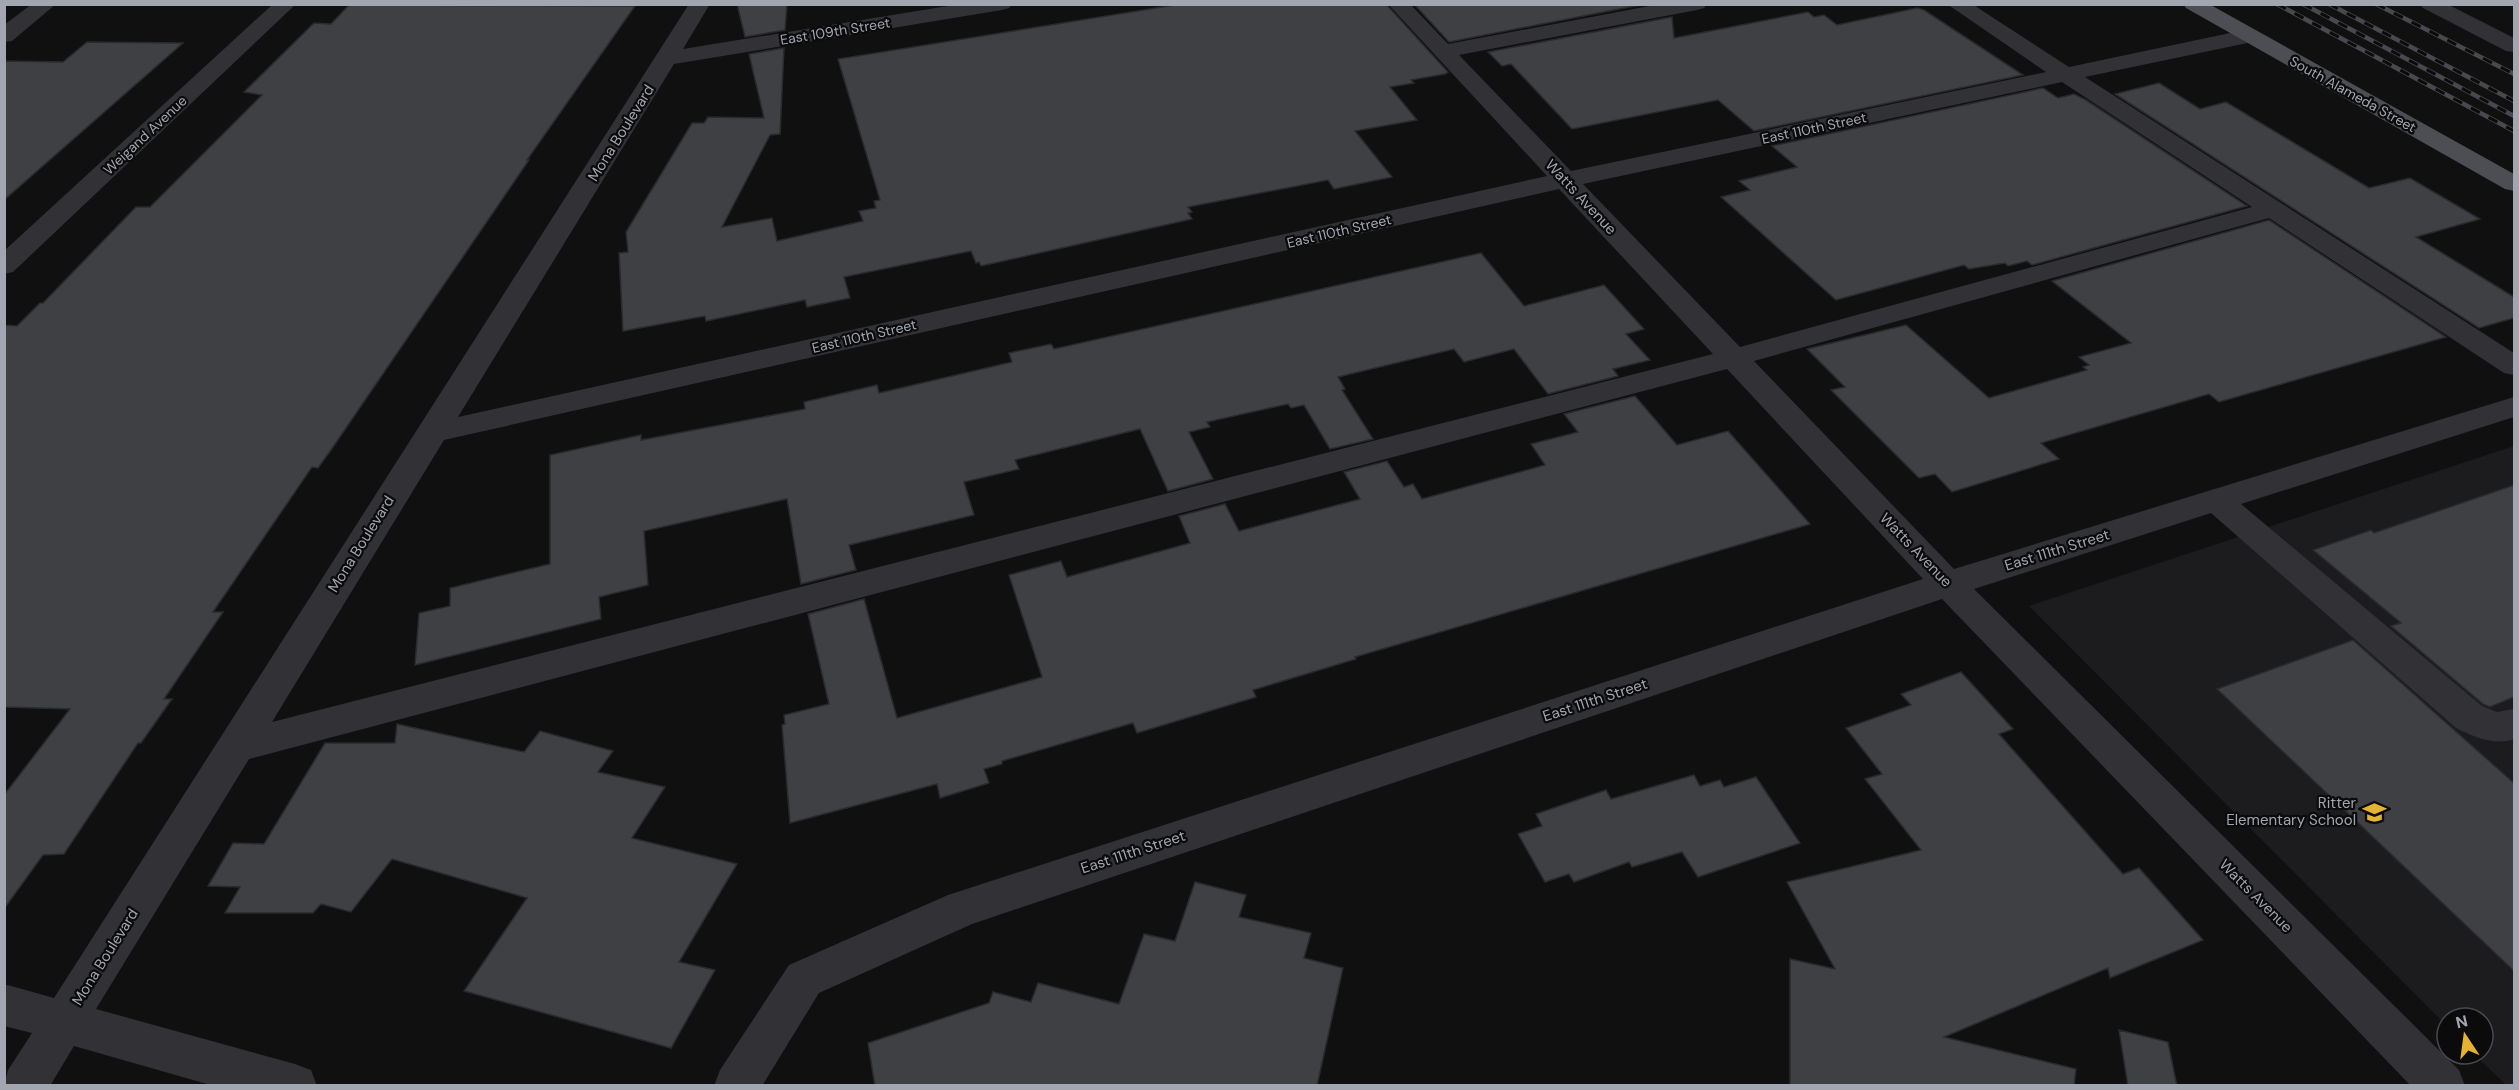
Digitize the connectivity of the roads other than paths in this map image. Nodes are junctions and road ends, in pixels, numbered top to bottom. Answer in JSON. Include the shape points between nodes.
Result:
{"nodes":[{"id":1,"x":46,"y":4,"type":"edge"},
{"id":2,"x":286,"y":4,"type":"edge"},
{"id":3,"x":700,"y":4,"type":"edge"},
{"id":4,"x":1002,"y":4,"type":"edge"},
{"id":5,"x":1398,"y":4,"type":"edge"},
{"id":6,"x":1697,"y":4,"type":"edge"},
{"id":7,"x":1957,"y":4,"type":"edge"},
{"id":8,"x":2193,"y":4,"type":"edge"},
{"id":9,"x":2430,"y":4,"type":"edge"},
{"id":10,"x":4,"y":36,"type":"edge"},
{"id":11,"x":2249,"y":36,"type":"junction"},
{"id":12,"x":2514,"y":46,"type":"edge"},
{"id":13,"x":1443,"y":51,"type":"junction"},
{"id":14,"x":668,"y":58,"type":"junction"},
{"id":15,"x":2064,"y":75,"type":"junction"},
{"id":16,"x":1565,"y":180,"type":"junction"},
{"id":17,"x":2514,"y":184,"type":"edge"},
{"id":18,"x":2274,"y":208,"type":"junction"},
{"id":19,"x":4,"y":266,"type":"edge"},
{"id":20,"x":1733,"y":358,"type":"junction"},
{"id":21,"x":2514,"y":366,"type":"edge"},
{"id":22,"x":2514,"y":407,"type":"edge"},
{"id":23,"x":431,"y":433,"type":"junction"},
{"id":24,"x":2216,"y":500,"type":"junction"},
{"id":25,"x":1948,"y":584,"type":"junction"},
{"id":26,"x":2514,"y":724,"type":"edge"},
{"id":27,"x":235,"y":747,"type":"junction"},
{"id":28,"x":4,"y":1005,"type":"edge"},
{"id":29,"x":64,"y":1023,"type":"junction"},
{"id":30,"x":24,"y":1086,"type":"edge"},
{"id":31,"x":295,"y":1086,"type":"edge"},
{"id":32,"x":736,"y":1086,"type":"edge"},
{"id":33,"x":2443,"y":1086,"type":"edge"}],
"edges":[{"from":1,"to":10,"type":"street"},
{"from":2,"to":19,"type":"street","name":"Weigand Avenue"},
{"from":3,"to":14,"type":"street","name":"Mona Boulevard"},
{"from":4,"to":14,"type":"street","name":"East 109th Street"},
{"from":5,"to":13,"type":"street","name":"Watts Avenue"},
{"from":6,"to":13,"type":"street"},
{"from":7,"to":15,"type":"street"},
{"from":8,"to":11,"type":"main road","name":"South Alameda Street"},
{"from":9,"to":12,"type":"street"},
{"from":11,"to":15,"type":"street","name":"East 110th Street"},
{"from":11,"to":17,"type":"main road","name":"South Alameda Street"},
{"from":13,"to":16,"type":"street","name":"Watts Avenue"},
{"from":14,"to":23,"type":"street","name":"Mona Boulevard"},
{"from":15,"to":16,"type":"street","name":"East 110th Street"},
{"from":15,"to":18,"type":"street"},
{"from":16,"to":20,"type":"street","name":"Watts Avenue"},
{"from":16,"to":23,"type":"street","name":"East 110th Street"},
{"from":18,"to":20,"type":"street"},
{"from":18,"to":21,"type":"street"},
{"from":20,"to":25,"type":"street","name":"Watts Avenue"},
{"from":20,"to":27,"type":"street"},
{"from":22,"to":24,"type":"street","name":"East 111th Street"},
{"from":23,"to":27,"type":"street","name":"Mona Boulevard"},
{"from":24,"to":25,"type":"street","name":"East 111th Street"},
{"from":24,"to":26,"type":"street","via":[[2469,717],[2487,726],[2505,728]]},
{"from":25,"to":32,"type":"street","name":"East 111th Street","via":[[963,908],[804,979]]},
{"from":25,"to":33,"type":"street","name":"Watts Avenue"},
{"from":27,"to":29,"type":"street","name":"Mona Boulevard"},
{"from":28,"to":29,"type":"street"},
{"from":29,"to":30,"type":"street","name":"Mona Boulevard"},
{"from":29,"to":31,"type":"street"}]}
